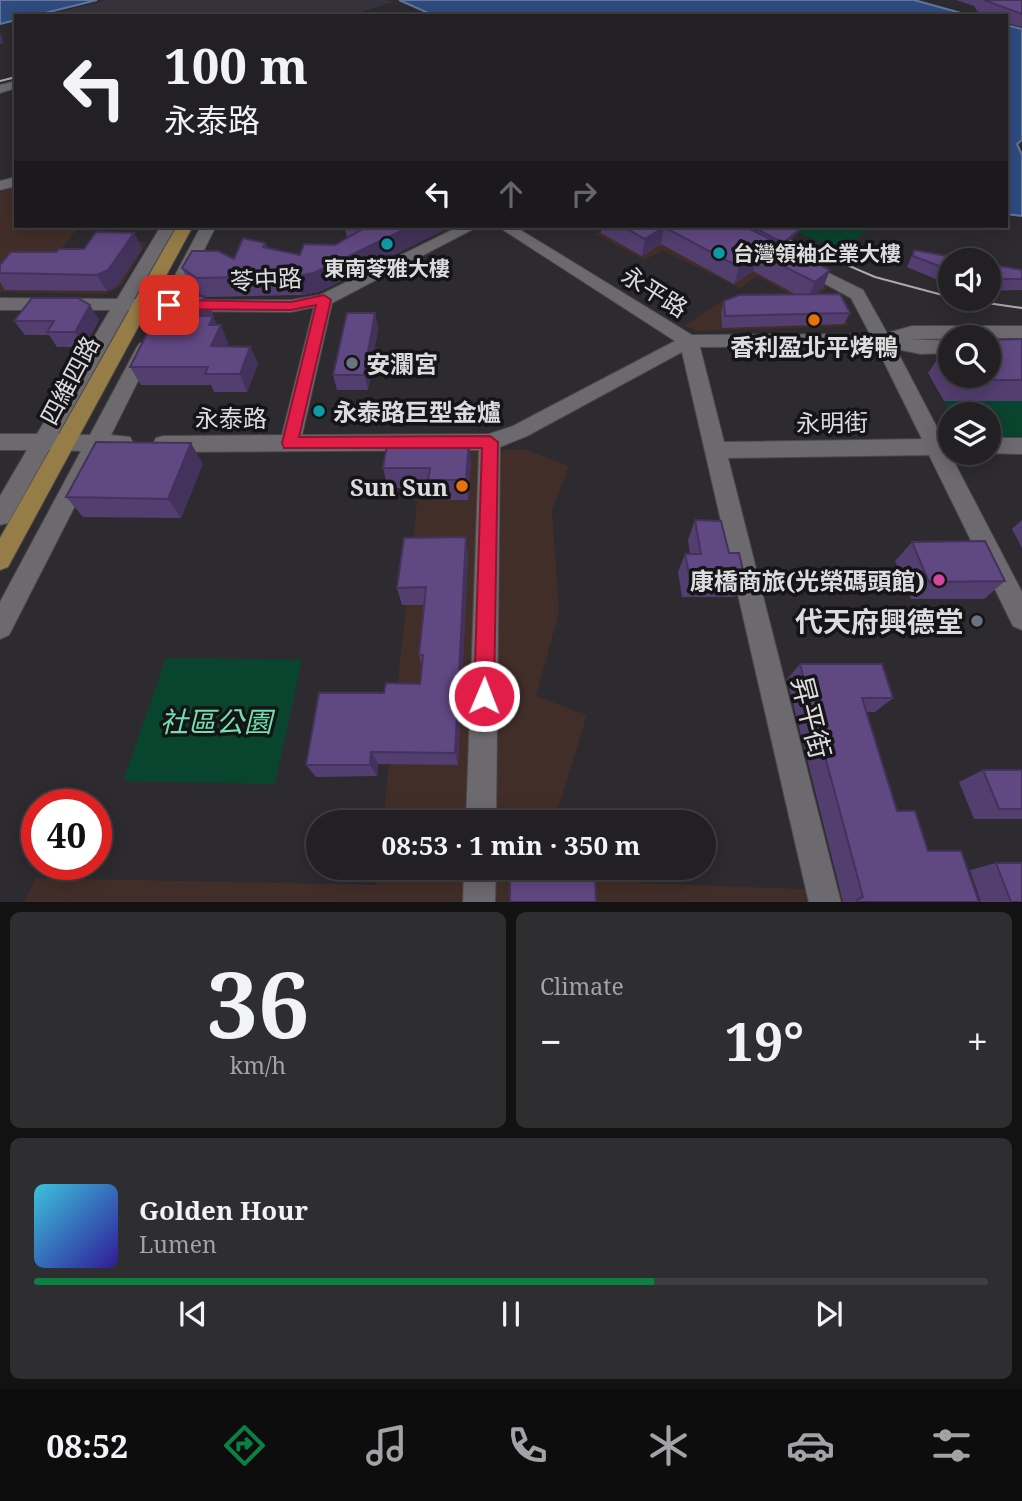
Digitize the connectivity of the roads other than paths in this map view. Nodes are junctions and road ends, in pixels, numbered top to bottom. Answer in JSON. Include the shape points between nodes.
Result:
{"nodes":[{"id":1,"x":167,"y":228,"type":"edge"},
{"id":2,"x":184,"y":228,"type":"edge"},
{"id":3,"x":207,"y":228,"type":"edge"},
{"id":4,"x":467,"y":228,"type":"edge"},
{"id":5,"x":507,"y":228,"type":"edge"},
{"id":6,"x":790,"y":259,"type":"edge"},
{"id":7,"x":324,"y":300,"type":"junction"},
{"id":8,"x":0,"y":304,"type":"edge"},
{"id":9,"x":131,"y":304,"type":"junction"},
{"id":10,"x":169,"y":305,"type":"junction"},
{"id":11,"x":1022,"y":332,"type":"edge"},
{"id":12,"x":880,"y":340,"type":"junction"},
{"id":13,"x":689,"y":341,"type":"junction"},
{"id":14,"x":938,"y":347,"type":"edge"},
{"id":15,"x":1001,"y":347,"type":"edge"},
{"id":16,"x":1022,"y":347,"type":"edge"},
{"id":17,"x":938,"y":437,"type":"edge"},
{"id":18,"x":0,"y":442,"type":"edge"},
{"id":19,"x":54,"y":442,"type":"junction"},
{"id":20,"x":490,"y":442,"type":"junction"},
{"id":21,"x":94,"y":443,"type":"junction"},
{"id":22,"x":289,"y":443,"type":"junction"},
{"id":23,"x":1001,"y":446,"type":"edge"},
{"id":24,"x":1022,"y":446,"type":"edge"},
{"id":25,"x":938,"y":447,"type":"edge"},
{"id":26,"x":715,"y":450,"type":"junction"},
{"id":27,"x":952,"y":465,"type":"edge"},
{"id":28,"x":0,"y":516,"type":"edge"},
{"id":29,"x":0,"y":560,"type":"edge"},
{"id":30,"x":1022,"y":618,"type":"edge"},
{"id":31,"x":0,"y":627,"type":"edge"},
{"id":32,"x":481,"y":810,"type":"edge"},
{"id":33,"x":480,"y":880,"type":"edge"},
{"id":34,"x":479,"y":902,"type":"edge"},
{"id":35,"x":825,"y":902,"type":"edge"}],
"edges":[{"from":1,"to":9,"type":"street","name":"四維四路"},
{"from":2,"to":9,"type":"main road","name":"四維四路"},
{"from":3,"to":10,"type":"street"},
{"from":4,"to":7,"type":"street","name":"苓中路"},
{"from":5,"to":13,"type":"street","name":"永平路"},
{"from":6,"to":12,"type":"street","via":[[857,295]]},
{"from":7,"to":10,"type":"street","name":"苓中路","via":[[291,306]]},
{"from":7,"to":22,"type":"street","name":"苓中路"},
{"from":8,"to":9,"type":"street","name":"苓中路"},
{"from":9,"to":10,"type":"street","name":"苓中路"},
{"from":9,"to":19,"type":"street","name":"四維四路"},
{"from":10,"to":21,"type":"street"},
{"from":11,"to":12,"type":"street","via":[[912,331]]},
{"from":12,"to":13,"type":"street","name":"永平路"},
{"from":12,"to":14,"type":"street"},
{"from":12,"to":17,"type":"street"},
{"from":13,"to":20,"type":"street","name":"永泰路","via":[[520,431]]},
{"from":13,"to":26,"type":"street","name":"昇平街"},
{"from":15,"to":16,"type":"street"},
{"from":18,"to":19,"type":"street","name":"永泰路"},
{"from":19,"to":21,"type":"street","name":"永泰路"},
{"from":19,"to":28,"type":"street","name":"四維四路"},
{"from":19,"to":29,"type":"main road","name":"四維四路"},
{"from":20,"to":22,"type":"street","name":"永泰路"},
{"from":20,"to":32,"type":"street"},
{"from":21,"to":22,"type":"street","name":"永泰路"},
{"from":21,"to":31,"type":"street"},
{"from":23,"to":24,"type":"street"},
{"from":25,"to":26,"type":"street","name":"永明街"},
{"from":26,"to":35,"type":"street","name":"昇平街"},
{"from":27,"to":30,"type":"street"},
{"from":33,"to":34,"type":"street"}]}
